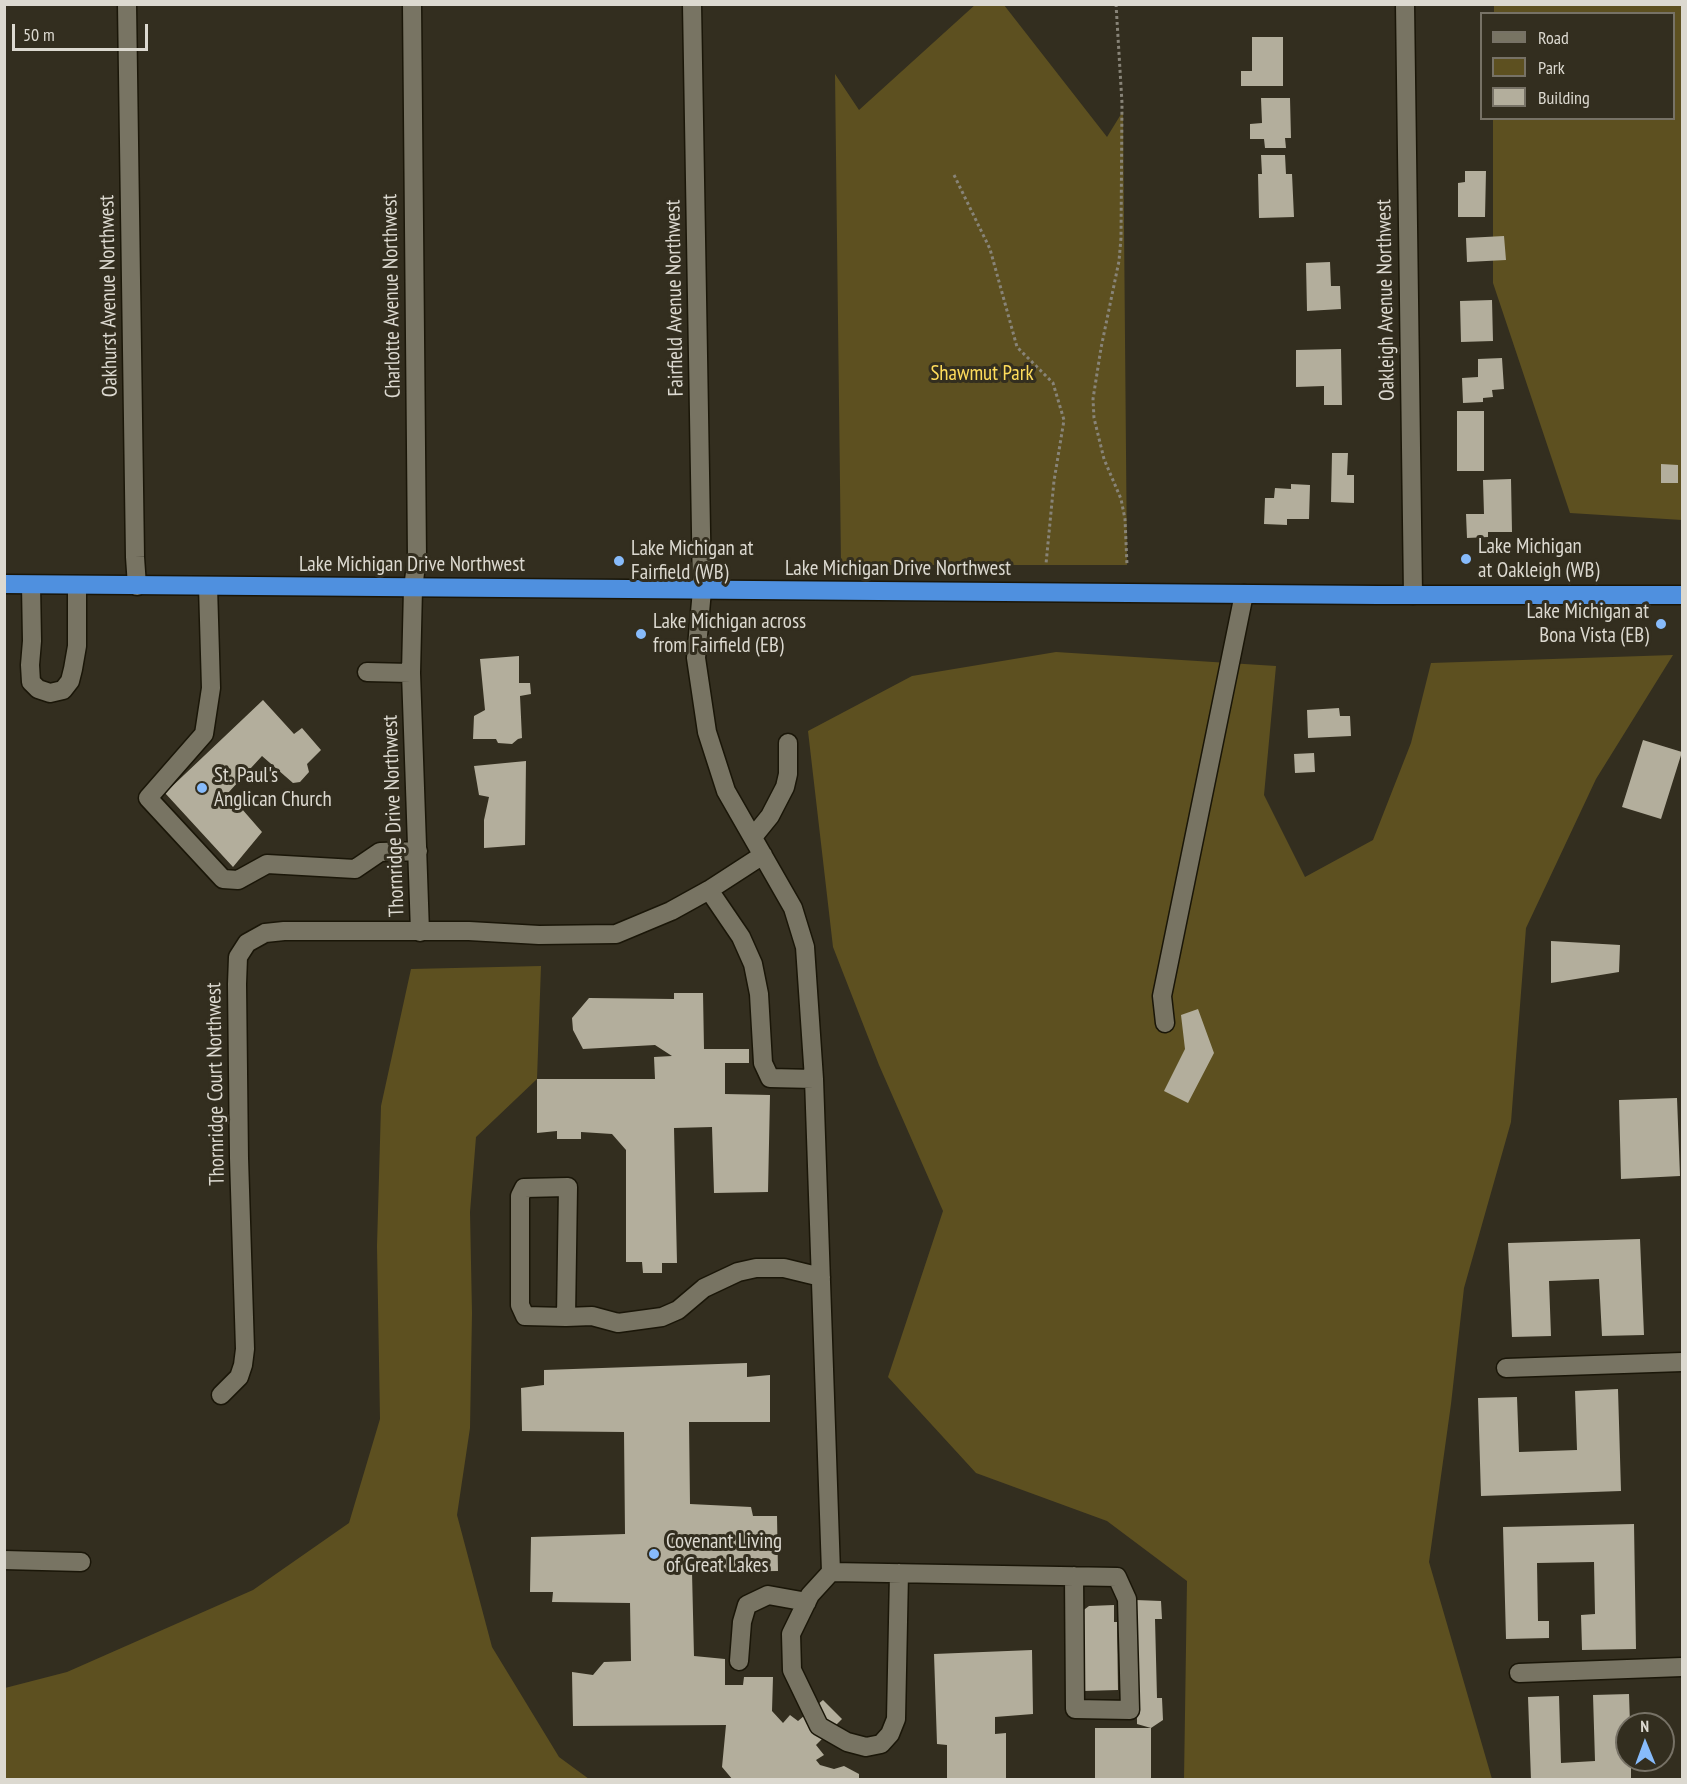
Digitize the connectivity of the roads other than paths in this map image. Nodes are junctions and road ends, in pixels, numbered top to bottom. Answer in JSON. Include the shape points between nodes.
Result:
{"nodes":[{"id":1,"x":127,"y":4,"type":"edge"},
{"id":2,"x":412,"y":4,"type":"edge"},
{"id":3,"x":692,"y":4,"type":"edge"},
{"id":4,"x":1405,"y":4,"type":"edge"},
{"id":5,"x":4,"y":584,"type":"edge"},
{"id":6,"x":31,"y":585,"type":"junction"},
{"id":7,"x":77,"y":585,"type":"junction"},
{"id":8,"x":137,"y":586,"type":"junction"},
{"id":9,"x":208,"y":586,"type":"junction"},
{"id":10,"x":413,"y":588,"type":"junction"},
{"id":11,"x":702,"y":590,"type":"junction"},
{"id":12,"x":1244,"y":594,"type":"junction"},
{"id":13,"x":1413,"y":595,"type":"junction"},
{"id":14,"x":1683,"y":595,"type":"edge"},
{"id":15,"x":367,"y":672,"type":"dead end"},
{"id":16,"x":411,"y":673,"type":"junction"},
{"id":17,"x":788,"y":743,"type":"dead end"},
{"id":18,"x":753,"y":837,"type":"junction"},
{"id":19,"x":418,"y":851,"type":"junction"},
{"id":20,"x":763,"y":855,"type":"junction"},
{"id":21,"x":709,"y":890,"type":"junction"},
{"id":22,"x":420,"y":932,"type":"junction"},
{"id":23,"x":1165,"y":1023,"type":"dead end"},
{"id":24,"x":814,"y":1079,"type":"junction"},
{"id":25,"x":821,"y":1277,"type":"junction"},
{"id":26,"x":566,"y":1317,"type":"junction"},
{"id":27,"x":1683,"y":1362,"type":"edge"},
{"id":28,"x":1506,"y":1368,"type":"dead end"},
{"id":29,"x":221,"y":1395,"type":"dead end"},
{"id":30,"x":4,"y":1560,"type":"edge"},
{"id":31,"x":81,"y":1562,"type":"dead end"},
{"id":32,"x":831,"y":1572,"type":"junction"},
{"id":33,"x":899,"y":1573,"type":"junction"},
{"id":34,"x":1074,"y":1576,"type":"junction"},
{"id":35,"x":807,"y":1602,"type":"junction"},
{"id":36,"x":739,"y":1661,"type":"dead end"},
{"id":37,"x":1683,"y":1667,"type":"edge"},
{"id":38,"x":1519,"y":1673,"type":"dead end"}],
"edges":[{"from":1,"to":8,"type":"street","name":"Oakhurst Avenue Northwest"},
{"from":2,"to":10,"type":"street","name":"Charlotte Avenue Northwest","via":[[417,546]]},
{"from":3,"to":11,"type":"street","name":"Fairfield Avenue Northwest"},
{"from":4,"to":13,"type":"street","name":"Oakleigh Avenue Northwest"},
{"from":5,"to":6,"type":"highway","name":"Lake Michigan Drive Northwest"},
{"from":6,"to":7,"type":"highway","name":"Lake Michigan Drive Northwest"},
{"from":6,"to":7,"type":"street","via":[[31,682],[50,693],[63,690],[73,669]]},
{"from":7,"to":8,"type":"highway","name":"Lake Michigan Drive Northwest"},
{"from":8,"to":9,"type":"highway","name":"Lake Michigan Drive Northwest"},
{"from":9,"to":10,"type":"highway","name":"Lake Michigan Drive Northwest"},
{"from":9,"to":19,"type":"street","via":[[211,688],[204,734],[148,798],[223,879],[238,880],[267,864],[356,869],[380,852]]},
{"from":10,"to":11,"type":"highway","name":"Lake Michigan Drive Northwest"},
{"from":10,"to":16,"type":"street","name":"Thornridge Drive Northwest"},
{"from":11,"to":12,"type":"highway","name":"Lake Michigan Drive Northwest"},
{"from":11,"to":18,"type":"street","name":"Fairfield Avenue Northwest","via":[[696,658],[707,732],[726,791]]},
{"from":12,"to":13,"type":"highway","name":"Lake Michigan Drive Northwest"},
{"from":12,"to":23,"type":"street","via":[[1162,996]]},
{"from":13,"to":14,"type":"highway","name":"Lake Michigan Drive Northwest"},
{"from":15,"to":16,"type":"street"},
{"from":16,"to":19,"type":"street","name":"Thornridge Drive Northwest"},
{"from":17,"to":18,"type":"street","via":[[785,787]]},
{"from":18,"to":20,"type":"street","name":"Fairfield Avenue Northwest"},
{"from":19,"to":22,"type":"street","name":"Thornridge Drive Northwest"},
{"from":20,"to":21,"type":"street","name":"Thornridge Drive Northwest"},
{"from":20,"to":24,"type":"street","name":"Fairfield Avenue Northwest","via":[[793,908],[805,947]]},
{"from":21,"to":22,"type":"street","name":"Thornridge Drive Northwest","via":[[616,934]]},
{"from":21,"to":24,"type":"street","via":[[741,937],[753,964],[763,1063],[770,1078]]},
{"from":22,"to":29,"type":"street","name":"Thornridge Court Northwest","via":[[265,933],[247,943],[238,957],[245,1349],[239,1377]]},
{"from":24,"to":25,"type":"street","name":"Fairfield Avenue Northwest"},
{"from":25,"to":26,"type":"street","via":[[784,1268],[756,1268],[704,1288],[678,1310],[662,1317],[618,1323],[592,1316]]},
{"from":25,"to":32,"type":"street","name":"Fairfield Avenue Northwest"},
{"from":26,"to":26,"type":"street","via":[[525,1316],[520,1305],[520,1196],[524,1188],[568,1187]]},
{"from":27,"to":28,"type":"street"},
{"from":30,"to":31,"type":"street"},
{"from":32,"to":33,"type":"street"},
{"from":32,"to":35,"type":"street"},
{"from":33,"to":34,"type":"street"},
{"from":33,"to":35,"type":"street","via":[[896,1719],[881,1744],[866,1747],[847,1742],[819,1726],[792,1670],[791,1634]]},
{"from":34,"to":34,"type":"street","via":[[1075,1709],[1130,1710],[1127,1599],[1117,1577]]},
{"from":35,"to":36,"type":"street","via":[[768,1595],[747,1605]]},
{"from":37,"to":38,"type":"street"}]}
